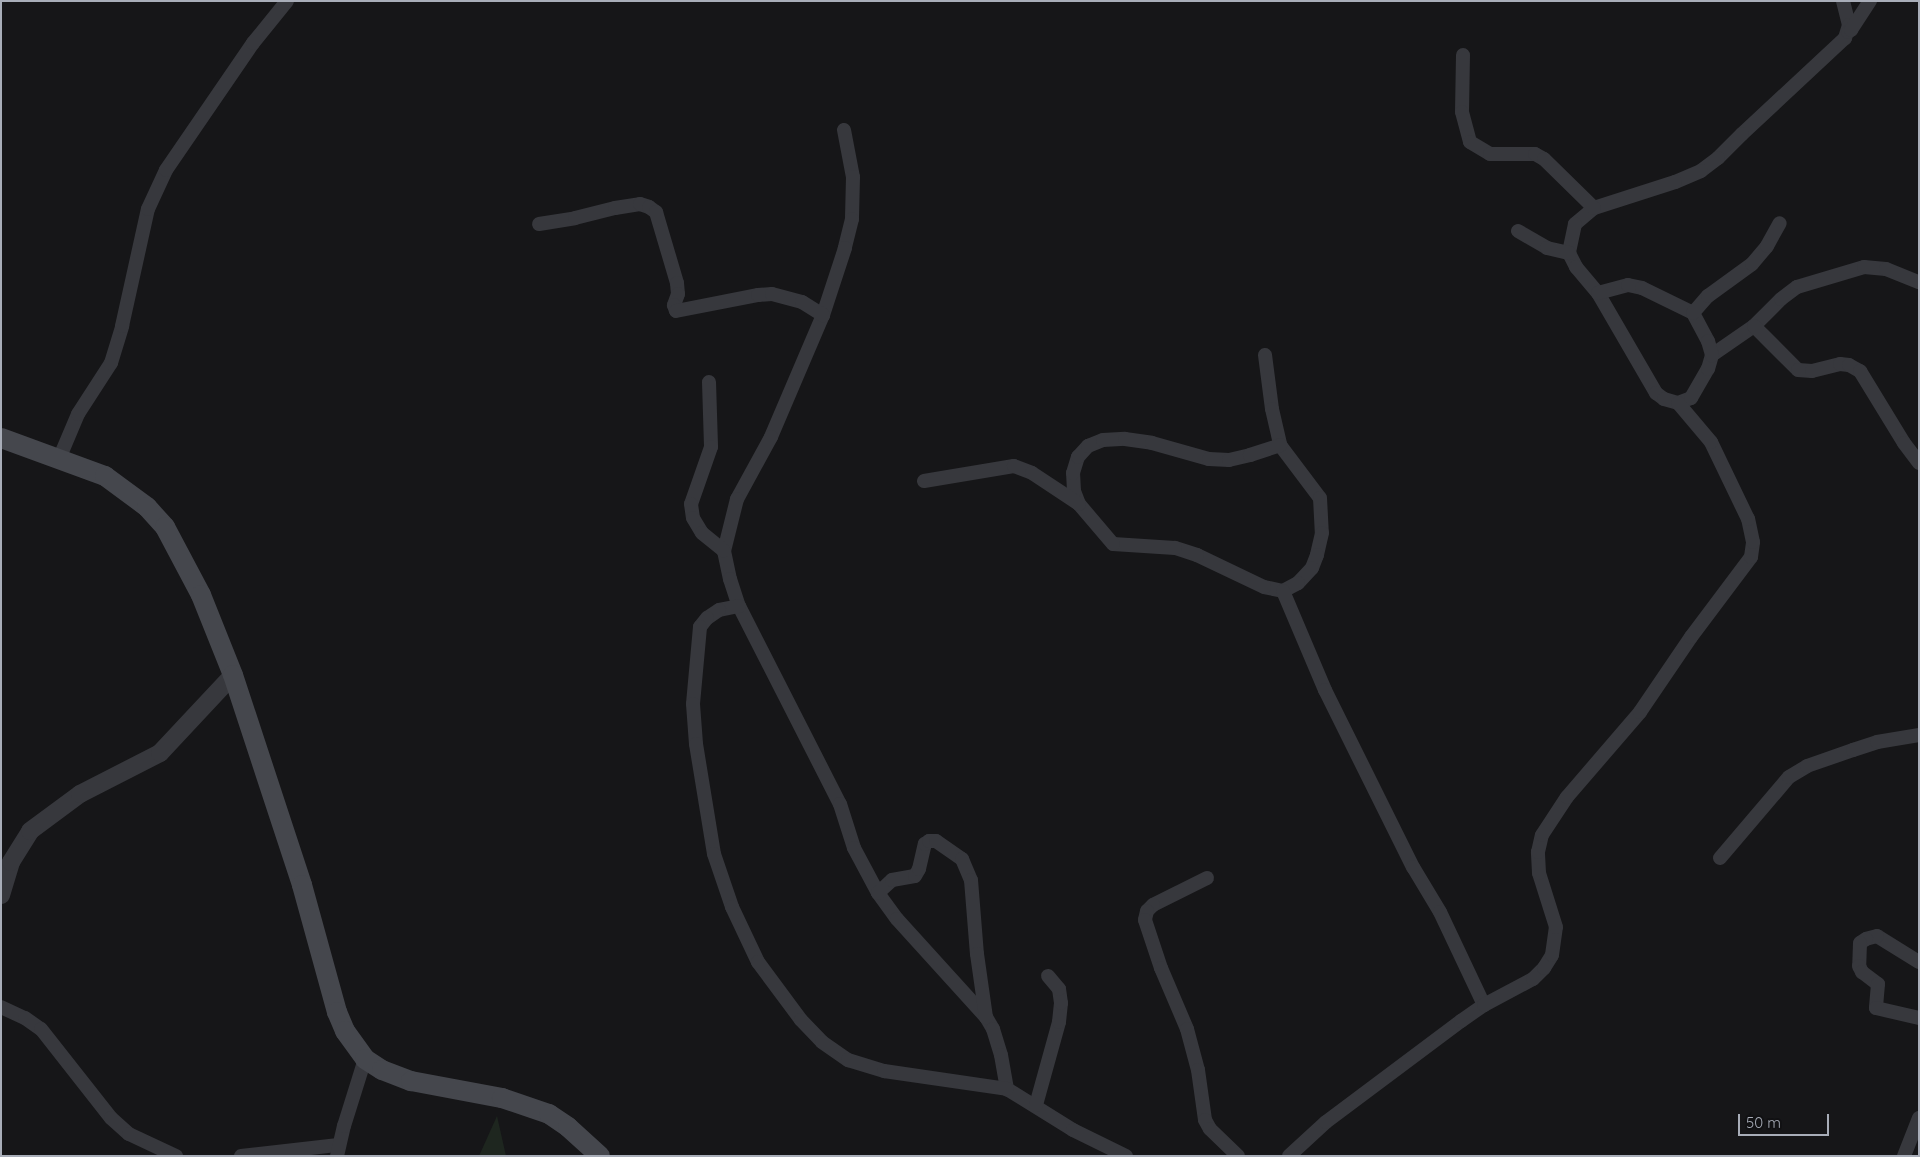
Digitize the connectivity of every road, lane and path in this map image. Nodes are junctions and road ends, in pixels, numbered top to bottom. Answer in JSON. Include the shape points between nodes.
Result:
{"nodes":[{"id":1,"x":287,"y":1,"type":"edge"},
{"id":2,"x":1843,"y":1,"type":"edge"},
{"id":3,"x":1870,"y":1,"type":"edge"},
{"id":4,"x":1848,"y":32,"type":"junction"},
{"id":5,"x":1463,"y":56,"type":"dead end"},
{"id":6,"x":844,"y":130,"type":"dead end"},
{"id":7,"x":1594,"y":208,"type":"junction"},
{"id":8,"x":1780,"y":223,"type":"dead end"},
{"id":9,"x":540,"y":224,"type":"dead end"},
{"id":10,"x":1518,"y":232,"type":"dead end"},
{"id":11,"x":1569,"y":253,"type":"junction"},
{"id":12,"x":1919,"y":282,"type":"edge"},
{"id":13,"x":1598,"y":293,"type":"junction"},
{"id":14,"x":1693,"y":313,"type":"junction"},
{"id":15,"x":823,"y":315,"type":"junction"},
{"id":16,"x":1754,"y":326,"type":"junction"},
{"id":17,"x":1265,"y":354,"type":"dead end"},
{"id":18,"x":1712,"y":355,"type":"junction"},
{"id":19,"x":709,"y":382,"type":"dead end"},
{"id":20,"x":1678,"y":403,"type":"junction"},
{"id":21,"x":1,"y":438,"type":"edge"},
{"id":22,"x":1280,"y":445,"type":"junction"},
{"id":23,"x":59,"y":459,"type":"junction"},
{"id":24,"x":1919,"y":463,"type":"edge"},
{"id":25,"x":924,"y":481,"type":"dead end"},
{"id":26,"x":1078,"y":504,"type":"junction"},
{"id":27,"x":724,"y":551,"type":"junction"},
{"id":28,"x":1283,"y":592,"type":"junction"},
{"id":29,"x":739,"y":606,"type":"junction"},
{"id":30,"x":233,"y":675,"type":"junction"},
{"id":31,"x":1919,"y":735,"type":"edge"},
{"id":32,"x":1720,"y":858,"type":"dead end"},
{"id":33,"x":1207,"y":878,"type":"dead end"},
{"id":34,"x":878,"y":893,"type":"junction"},
{"id":35,"x":1,"y":895,"type":"edge"},
{"id":36,"x":1919,"y":962,"type":"edge"},
{"id":37,"x":1048,"y":976,"type":"dead end"},
{"id":38,"x":1484,"y":1005,"type":"junction"},
{"id":39,"x":1,"y":1007,"type":"edge"},
{"id":40,"x":986,"y":1018,"type":"junction"},
{"id":41,"x":1919,"y":1018,"type":"edge"},
{"id":42,"x":365,"y":1060,"type":"junction"},
{"id":43,"x":1007,"y":1089,"type":"junction"},
{"id":44,"x":1036,"y":1105,"type":"junction"},
{"id":45,"x":1919,"y":1118,"type":"edge"},
{"id":46,"x":338,"y":1150,"type":"edge"},
{"id":47,"x":176,"y":1156,"type":"edge"},
{"id":48,"x":242,"y":1156,"type":"edge"},
{"id":49,"x":600,"y":1156,"type":"edge"},
{"id":50,"x":1126,"y":1156,"type":"edge"},
{"id":51,"x":1238,"y":1156,"type":"edge"},
{"id":52,"x":1289,"y":1156,"type":"edge"},
{"id":53,"x":1904,"y":1156,"type":"edge"}],
"edges":[{"from":1,"to":23,"type":"street","via":[[166,170],[148,210],[111,364],[78,414]]},
{"from":2,"to":4,"type":"street"},
{"from":3,"to":4,"type":"street"},
{"from":4,"to":7,"type":"street","via":[[1701,171]]},
{"from":5,"to":7,"type":"street","via":[[1462,112],[1470,142],[1490,154],[1535,154]]},
{"from":6,"to":15,"type":"street","via":[[852,177],[852,219]]},
{"from":7,"to":11,"type":"street","via":[[1574,224]]},
{"from":8,"to":14,"type":"street","via":[[1752,264],[1708,296]]},
{"from":9,"to":15,"type":"street","via":[[640,204],[656,212],[677,283],[676,311],[772,294],[802,302]]},
{"from":10,"to":11,"type":"street","via":[[1547,248]]},
{"from":11,"to":13,"type":"street","via":[[1576,267]]},
{"from":12,"to":16,"type":"street","via":[[1886,269],[1864,267],[1842,272],[1797,287]]},
{"from":13,"to":14,"type":"street","via":[[1628,285],[1642,288]]},
{"from":13,"to":20,"type":"street","via":[[1656,393]]},
{"from":14,"to":18,"type":"street"},
{"from":15,"to":27,"type":"street","via":[[771,437],[736,499]]},
{"from":16,"to":18,"type":"street"},
{"from":16,"to":24,"type":"street","via":[[1798,370],[1840,364],[1860,371]]},
{"from":17,"to":22,"type":"street"},
{"from":18,"to":20,"type":"street","via":[[1708,370],[1691,398]]},
{"from":19,"to":27,"type":"street","via":[[711,447],[691,504],[693,518],[702,533]]},
{"from":20,"to":38,"type":"street","via":[[1711,442],[1748,519],[1753,542],[1751,557],[1646,704],[1568,797],[1542,835],[1538,852],[1539,873],[1556,928],[1552,954],[1533,979]]},
{"from":21,"to":23,"type":"main road"},
{"from":22,"to":26,"type":"street","via":[[1229,460],[1209,459],[1125,439],[1103,440],[1088,446],[1078,457],[1073,473]]},
{"from":22,"to":28,"type":"street","via":[[1320,498],[1322,533],[1312,568],[1298,583]]},
{"from":23,"to":30,"type":"main road","via":[[105,476],[147,507],[165,527],[201,595]]},
{"from":25,"to":26,"type":"street","via":[[1014,466],[1032,473]]},
{"from":26,"to":28,"type":"street","via":[[1114,544],[1175,548],[1264,587]]},
{"from":27,"to":29,"type":"street"},
{"from":28,"to":38,"type":"street","via":[[1324,690],[1413,867],[1440,912]]},
{"from":29,"to":34,"type":"street","via":[[829,781],[854,848]]},
{"from":29,"to":43,"type":"street","via":[[719,610],[700,627],[693,704],[696,744],[714,854],[732,907],[758,962],[801,1020],[822,1042],[848,1060],[884,1071]]},
{"from":30,"to":35,"type":"street","via":[[160,753],[80,794],[30,831],[11,862]]},
{"from":30,"to":42,"type":"main road","via":[[302,885],[337,1012],[345,1031]]},
{"from":31,"to":32,"type":"street","via":[[1877,742],[1807,766],[1789,777]]},
{"from":33,"to":51,"type":"street","via":[[1153,905],[1147,910],[1145,920],[1187,1029],[1198,1070],[1205,1120],[1210,1130]]},
{"from":34,"to":40,"type":"street","via":[[897,919]]},
{"from":34,"to":40,"type":"street","via":[[892,880],[915,876],[924,844],[929,841],[936,841],[962,860],[971,880]]},
{"from":36,"to":41,"type":"street","via":[[1876,936],[1860,943],[1859,966],[1878,984],[1876,1008]]},
{"from":37,"to":44,"type":"street","via":[[1059,989],[1061,1003],[1057,1032]]},
{"from":38,"to":52,"type":"street","via":[[1326,1122]]},
{"from":39,"to":47,"type":"street","via":[[41,1029],[111,1118],[128,1134]]},
{"from":40,"to":43,"type":"street","via":[[1001,1055]]},
{"from":42,"to":46,"type":"street"},
{"from":42,"to":49,"type":"main road","via":[[411,1081],[502,1098],[535,1108],[568,1127]]},
{"from":43,"to":44,"type":"street"},
{"from":44,"to":50,"type":"street","via":[[1073,1130]]},
{"from":45,"to":53,"type":"street"},
{"from":46,"to":48,"type":"street"}]}
